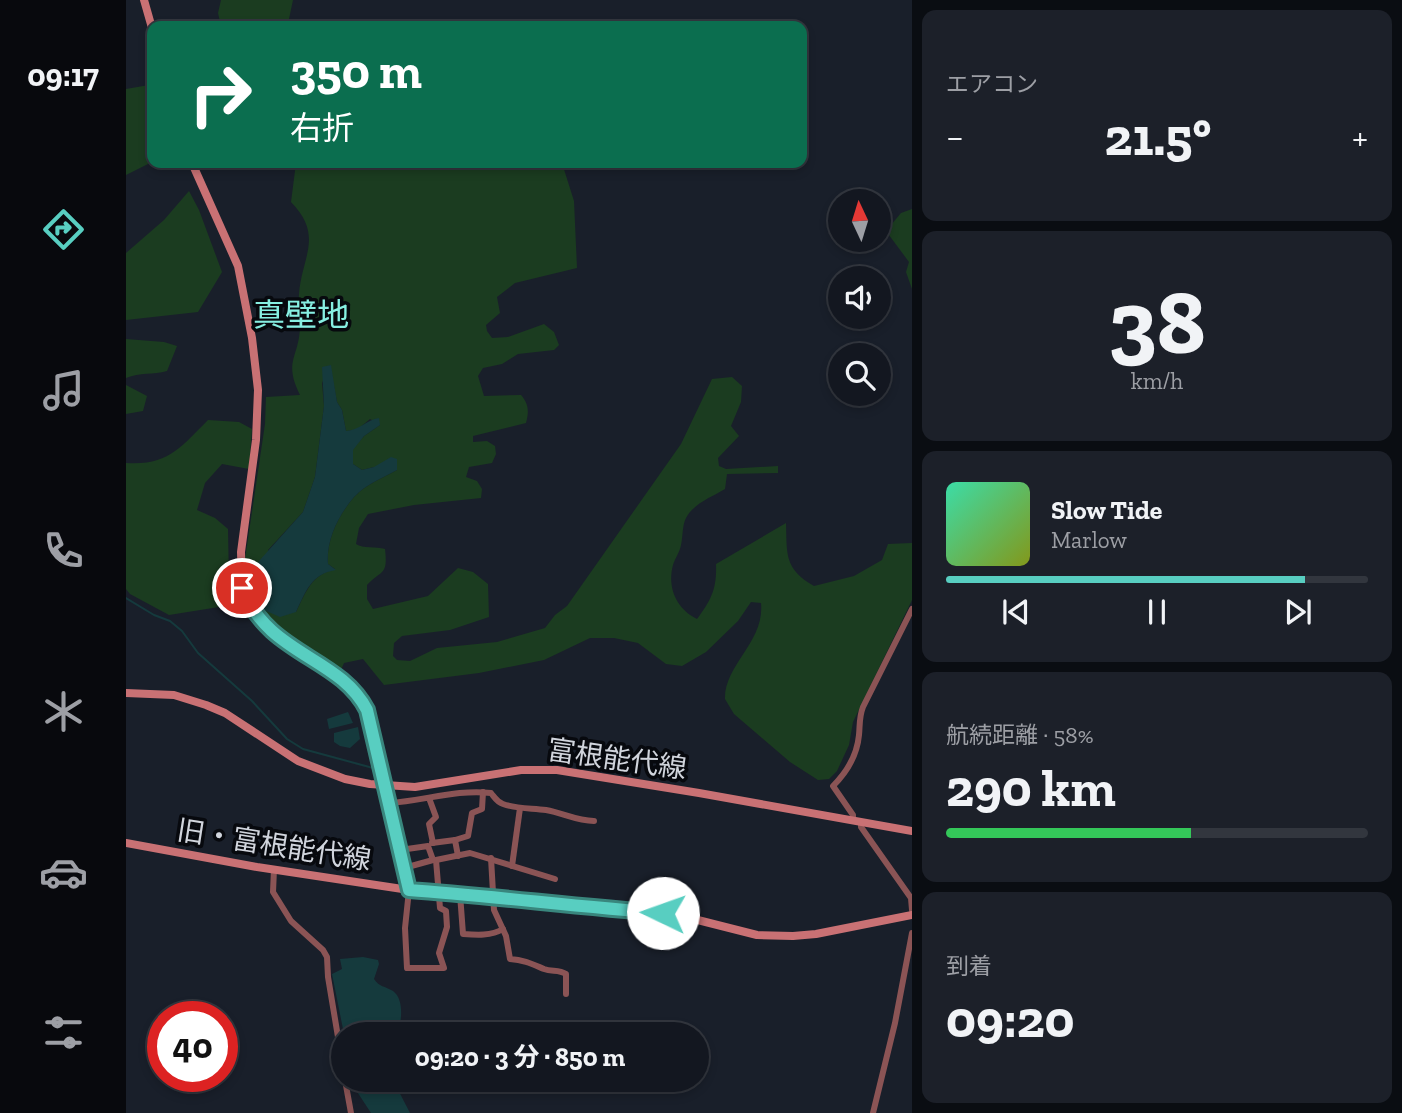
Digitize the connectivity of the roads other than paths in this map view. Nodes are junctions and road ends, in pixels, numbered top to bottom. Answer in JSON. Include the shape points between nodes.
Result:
{"nodes":[{"id":1,"x":144,"y":0,"type":"edge"},
{"id":2,"x":150,"y":21,"type":"edge"},
{"id":3,"x":194,"y":168,"type":"edge"},
{"id":4,"x":912,"y":609,"type":"edge"},
{"id":5,"x":126,"y":693,"type":"edge"},
{"id":6,"x":438,"y":784,"type":"junction"},
{"id":7,"x":386,"y":786,"type":"junction"},
{"id":8,"x":483,"y":792,"type":"junction"},
{"id":9,"x":440,"y":796,"type":"junction"},
{"id":10,"x":429,"y":798,"type":"junction"},
{"id":11,"x":389,"y":803,"type":"junction"},
{"id":12,"x":520,"y":808,"type":"junction"},
{"id":13,"x":594,"y":821,"type":"dead end"},
{"id":14,"x":857,"y":821,"type":"junction"},
{"id":15,"x":912,"y":831,"type":"edge"},
{"id":16,"x":455,"y":840,"type":"junction"},
{"id":17,"x":126,"y":843,"type":"edge"},
{"id":18,"x":430,"y":844,"type":"junction"},
{"id":19,"x":400,"y":850,"type":"junction"},
{"id":20,"x":458,"y":856,"type":"junction"},
{"id":21,"x":491,"y":858,"type":"junction"},
{"id":22,"x":435,"y":860,"type":"junction"},
{"id":23,"x":512,"y":866,"type":"junction"},
{"id":24,"x":404,"y":868,"type":"junction"},
{"id":25,"x":274,"y":869,"type":"junction"},
{"id":26,"x":555,"y":879,"type":"dead end"},
{"id":27,"x":409,"y":890,"type":"junction"},
{"id":28,"x":440,"y":892,"type":"junction"},
{"id":29,"x":460,"y":894,"type":"junction"},
{"id":30,"x":492,"y":898,"type":"junction"},
{"id":31,"x":912,"y":910,"type":"edge"},
{"id":32,"x":912,"y":915,"type":"edge"},
{"id":33,"x":503,"y":929,"type":"junction"},
{"id":34,"x":912,"y":933,"type":"edge"},
{"id":35,"x":445,"y":934,"type":"junction"},
{"id":36,"x":463,"y":934,"type":"junction"},
{"id":37,"x":566,"y":994,"type":"dead end"},
{"id":38,"x":336,"y":1022,"type":"edge"},
{"id":39,"x":347,"y":1092,"type":"edge"},
{"id":40,"x":351,"y":1113,"type":"edge"},
{"id":41,"x":873,"y":1113,"type":"edge"}],
"edges":[{"from":1,"to":2,"type":"street"},
{"from":3,"to":7,"type":"street","via":[[238,266],[258,390],[241,552],[242,588],[249,607],[271,632],[346,683],[362,700]]},
{"from":4,"to":14,"type":"street","via":[[863,706],[853,759],[833,786]]},
{"from":5,"to":7,"type":"street","name":"富根能代線","via":[[174,695],[206,705],[309,766],[345,779]]},
{"from":6,"to":7,"type":"street","name":"富根能代線"},
{"from":6,"to":9,"type":"street"},
{"from":6,"to":14,"type":"street","name":"富根能代線","via":[[521,770],[557,770]]},
{"from":7,"to":11,"type":"street"},
{"from":8,"to":9,"type":"street"},
{"from":8,"to":12,"type":"street","via":[[491,793],[499,803]]},
{"from":8,"to":16,"type":"street","via":[[482,809],[472,813],[468,836]]},
{"from":9,"to":10,"type":"street"},
{"from":10,"to":11,"type":"street"},
{"from":10,"to":18,"type":"street","via":[[436,817],[429,824]]},
{"from":11,"to":19,"type":"street"},
{"from":12,"to":13,"type":"street"},
{"from":12,"to":23,"type":"street"},
{"from":14,"to":15,"type":"street","name":"富根能代線"},
{"from":14,"to":31,"type":"street","via":[[911,898]]},
{"from":16,"to":18,"type":"street"},
{"from":16,"to":20,"type":"street"},
{"from":17,"to":25,"type":"street","name":"旧・富根能代線"},
{"from":18,"to":19,"type":"street"},
{"from":18,"to":22,"type":"street"},
{"from":19,"to":24,"type":"street"},
{"from":20,"to":21,"type":"street","via":[[470,853]]},
{"from":20,"to":22,"type":"street"},
{"from":21,"to":23,"type":"street"},
{"from":21,"to":30,"type":"street"},
{"from":22,"to":24,"type":"street"},
{"from":22,"to":28,"type":"street"},
{"from":23,"to":26,"type":"street"},
{"from":24,"to":27,"type":"street"},
{"from":25,"to":27,"type":"street","name":"旧・富根能代線"},
{"from":25,"to":38,"type":"street","via":[[273,892],[291,921],[327,957]]},
{"from":27,"to":28,"type":"street","name":"旧・富根能代線"},
{"from":27,"to":35,"type":"street","via":[[407,968],[443,968],[439,953]]},
{"from":28,"to":29,"type":"street","name":"旧・富根能代線"},
{"from":28,"to":35,"type":"street","via":[[440,908],[446,911]]},
{"from":29,"to":30,"type":"street","name":"旧・富根能代線"},
{"from":29,"to":36,"type":"street"},
{"from":30,"to":32,"type":"street","name":"旧・富根能代線","via":[[674,914],[769,936],[816,934]]},
{"from":30,"to":33,"type":"street"},
{"from":33,"to":36,"type":"street"},
{"from":33,"to":37,"type":"street","via":[[510,958],[566,974]]},
{"from":34,"to":41,"type":"street"},
{"from":35,"to":36,"type":"street"},
{"from":39,"to":40,"type":"street"}]}
